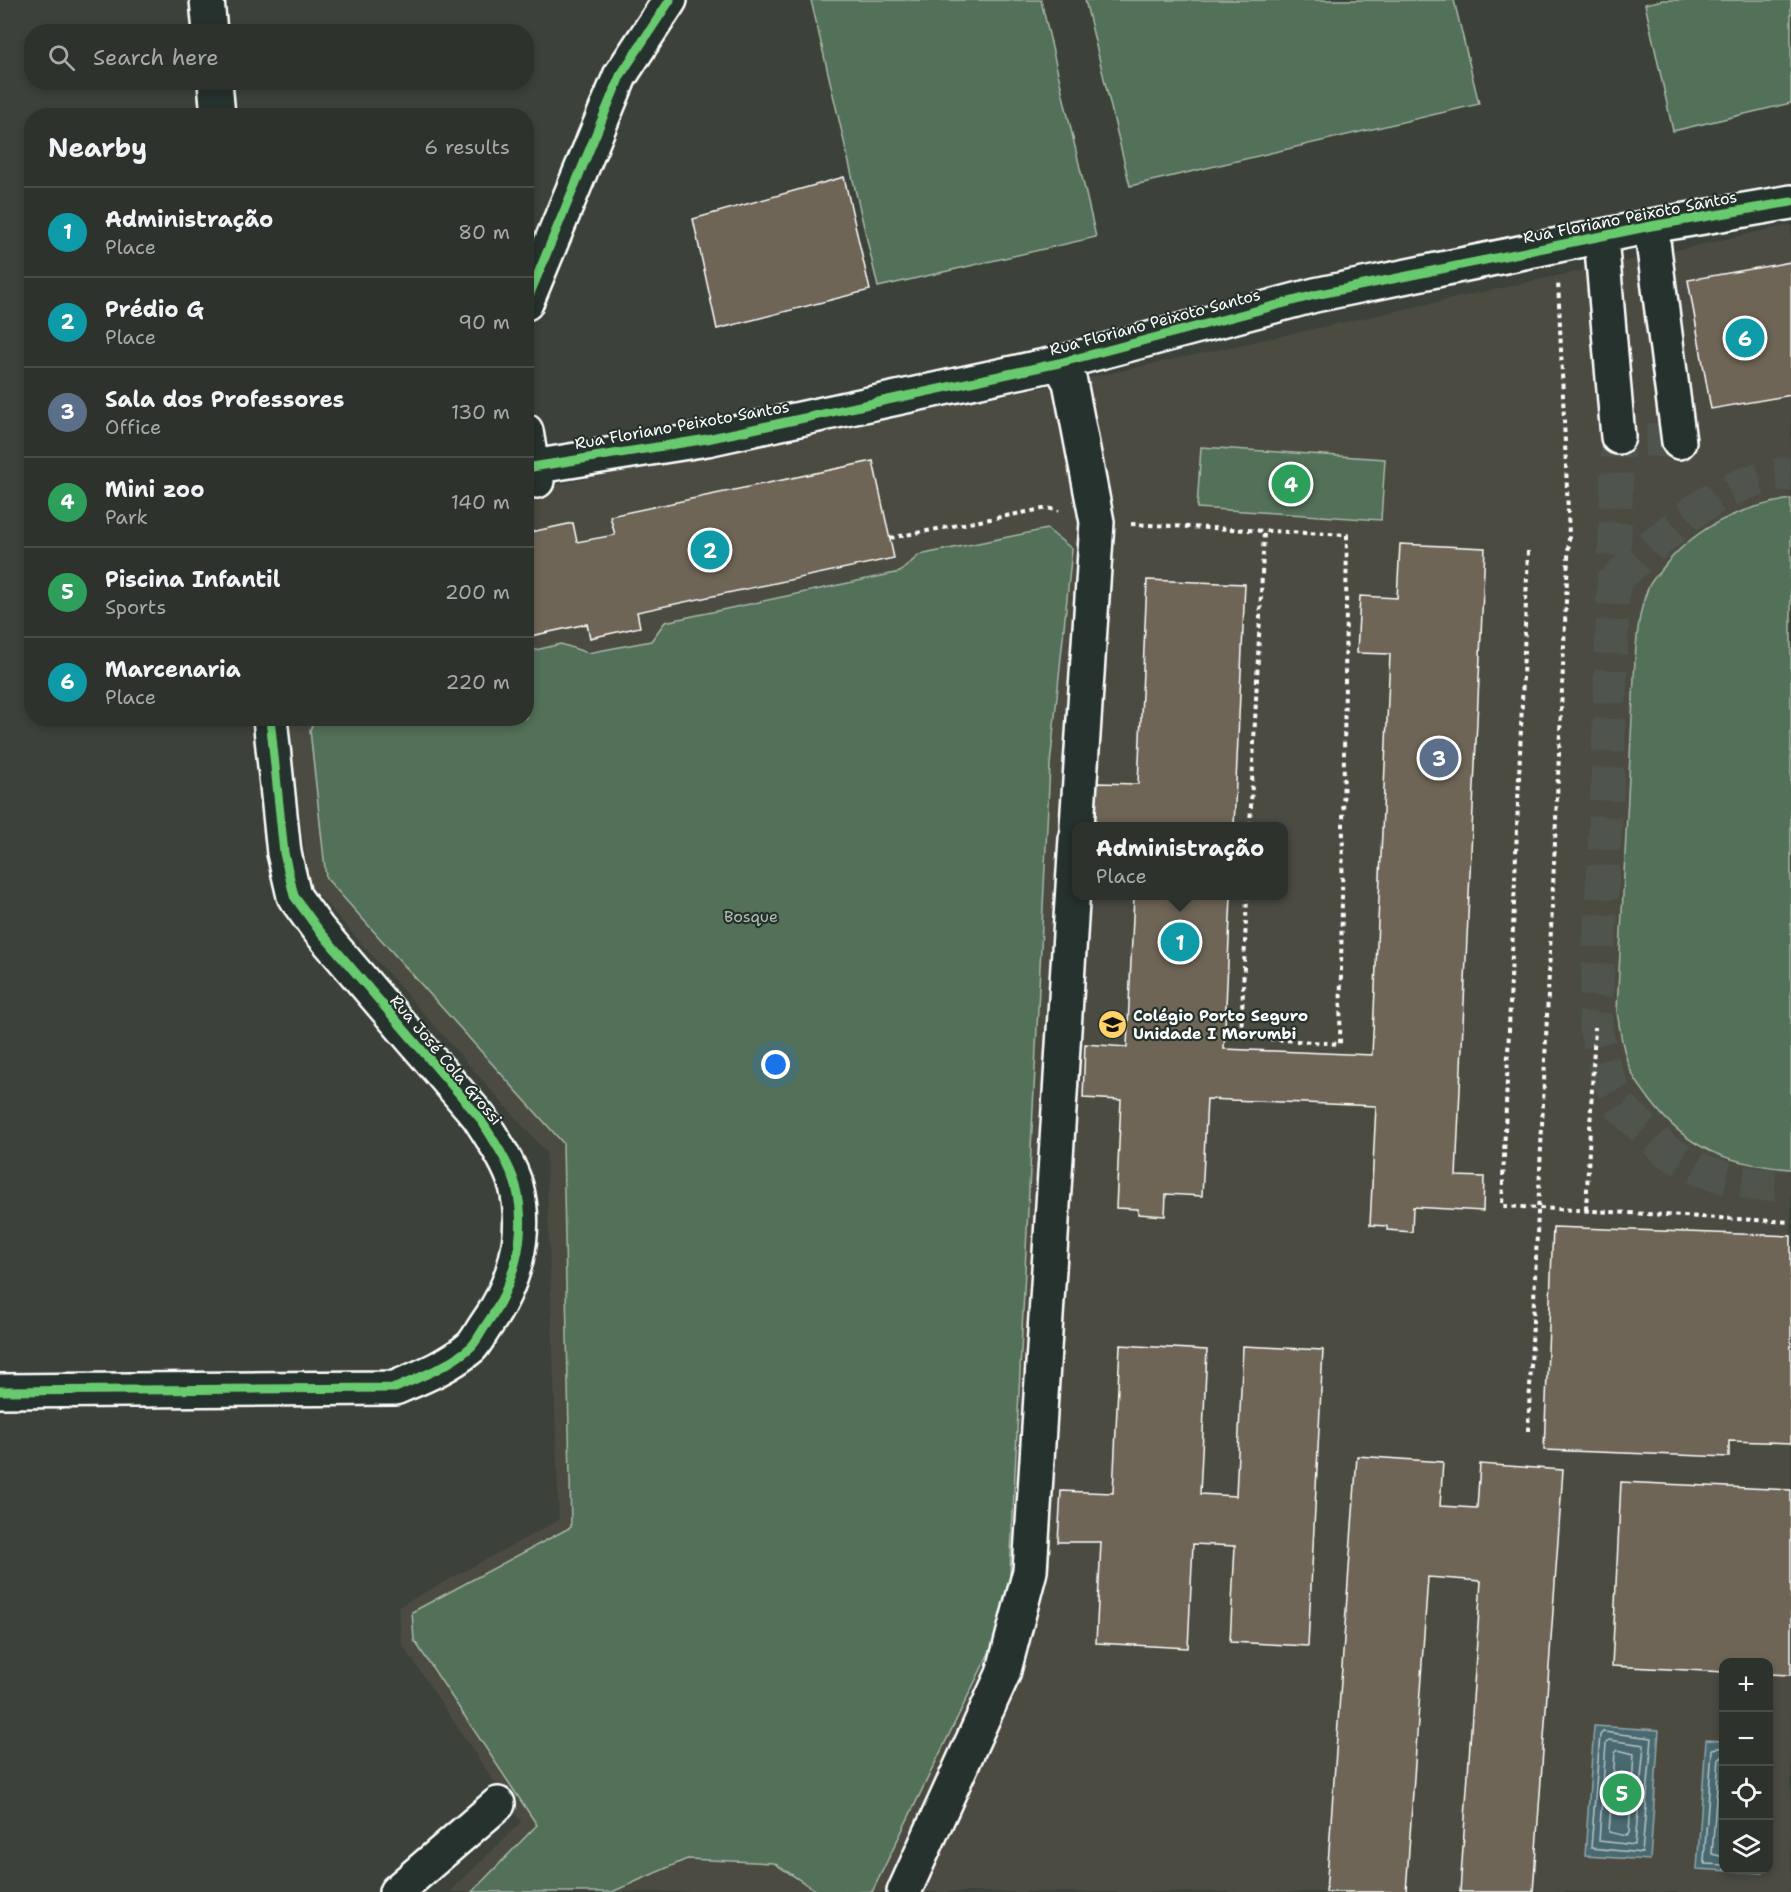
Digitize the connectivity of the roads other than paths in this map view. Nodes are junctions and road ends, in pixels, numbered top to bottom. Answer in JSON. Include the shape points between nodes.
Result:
{"nodes":[{"id":1,"x":207,"y":0,"type":"edge"},
{"id":2,"x":670,"y":0,"type":"edge"},
{"id":3,"x":209,"y":24,"type":"edge"},
{"id":4,"x":216,"y":90,"type":"edge"},
{"id":5,"x":217,"y":108,"type":"edge"},
{"id":6,"x":1791,"y":202,"type":"edge"},
{"id":7,"x":1651,"y":226,"type":"junction"},
{"id":8,"x":1601,"y":237,"type":"junction"},
{"id":9,"x":534,"y":284,"type":"edge"},
{"id":10,"x":1059,"y":363,"type":"junction"},
{"id":11,"x":1618,"y":437,"type":"dead end"},
{"id":12,"x":1679,"y":442,"type":"dead end"},
{"id":13,"x":534,"y":474,"type":"edge"},
{"id":14,"x":271,"y":726,"type":"edge"},
{"id":15,"x":1077,"y":822,"type":"edge"},
{"id":16,"x":1073,"y":900,"type":"edge"},
{"id":17,"x":0,"y":1391,"type":"edge"},
{"id":18,"x":498,"y":1804,"type":"dead end"},
{"id":19,"x":396,"y":1892,"type":"edge"},
{"id":20,"x":904,"y":1892,"type":"edge"}],
"edges":[{"from":1,"to":3,"type":"street"},
{"from":2,"to":9,"type":"street","via":[[620,76]]},
{"from":4,"to":5,"type":"street"},
{"from":6,"to":7,"type":"street","name":"Rua Floriano Peixoto Santos"},
{"from":7,"to":8,"type":"street","name":"Rua Floriano Peixoto Santos"},
{"from":7,"to":12,"type":"street"},
{"from":8,"to":10,"type":"street","name":"Rua Floriano Peixoto Santos","via":[[1315,295]]},
{"from":8,"to":11,"type":"street"},
{"from":10,"to":13,"type":"street","name":"Rua Floriano Peixoto Santos"},
{"from":10,"to":15,"type":"street","via":[[1070,382],[1097,522]]},
{"from":14,"to":17,"type":"street","name":"Rua José Cola Grossi","via":[[284,853],[294,896],[318,930],[479,1117],[516,1185],[520,1221],[515,1269],[502,1303],[472,1346],[432,1373],[395,1388]]},
{"from":16,"to":20,"type":"street","via":[[1030,1571],[1003,1674]]},
{"from":18,"to":19,"type":"street"}]}
